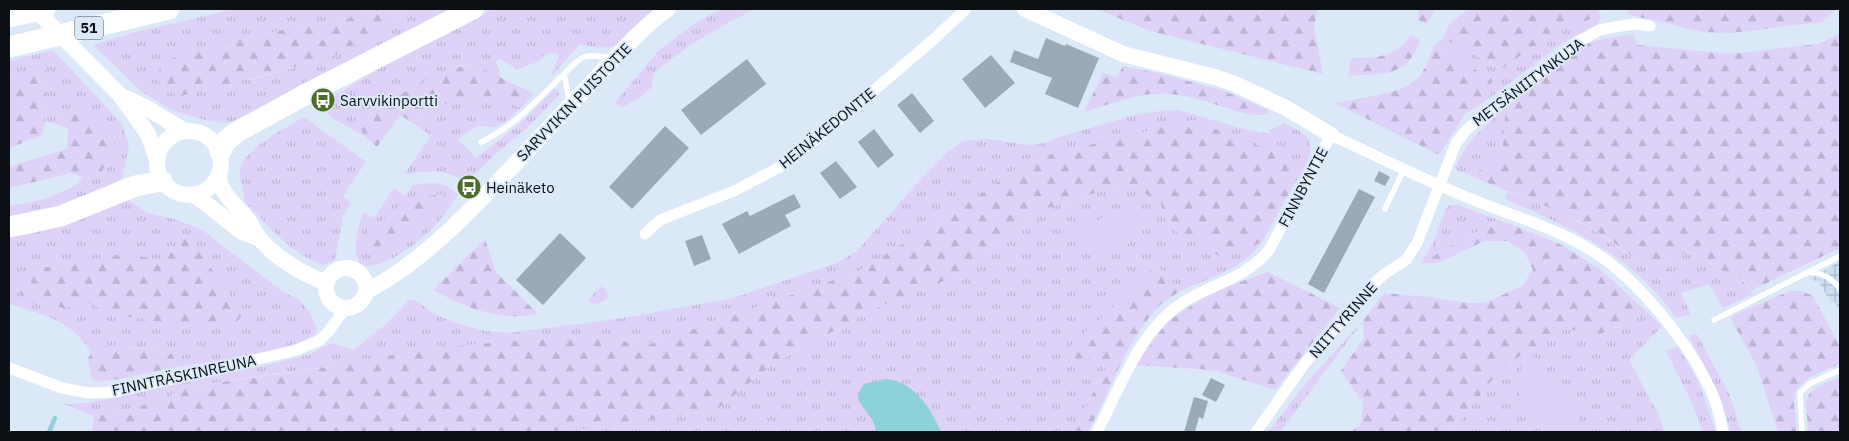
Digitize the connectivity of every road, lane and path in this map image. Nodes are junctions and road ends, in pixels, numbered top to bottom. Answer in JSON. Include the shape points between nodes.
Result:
{"nodes":[{"id":1,"x":36,"y":9,"type":"edge"},
{"id":2,"x":46,"y":9,"type":"edge"},
{"id":3,"x":169,"y":9,"type":"edge"},
{"id":4,"x":473,"y":9,"type":"edge"},
{"id":5,"x":668,"y":9,"type":"edge"},
{"id":6,"x":966,"y":9,"type":"edge"},
{"id":7,"x":1025,"y":9,"type":"edge"},
{"id":8,"x":9,"y":18,"type":"edge"},
{"id":9,"x":1650,"y":26,"type":"dead end"},
{"id":10,"x":9,"y":48,"type":"edge"},
{"id":11,"x":615,"y":58,"type":"junction"},
{"id":12,"x":564,"y":74,"type":"junction"},
{"id":13,"x":120,"y":95,"type":"junction"},
{"id":14,"x":571,"y":104,"type":"junction"},
{"id":15,"x":185,"y":131,"type":"junction"},
{"id":16,"x":1331,"y":135,"type":"junction"},
{"id":17,"x":481,"y":142,"type":"dead end"},
{"id":18,"x":220,"y":152,"type":"junction"},
{"id":19,"x":1404,"y":169,"type":"junction"},
{"id":20,"x":159,"y":171,"type":"junction"},
{"id":21,"x":218,"y":177,"type":"junction"},
{"id":22,"x":1441,"y":186,"type":"junction"},
{"id":23,"x":193,"y":195,"type":"junction"},
{"id":24,"x":1384,"y":208,"type":"dead end"},
{"id":25,"x":9,"y":227,"type":"edge"},
{"id":26,"x":645,"y":234,"type":"dead end"},
{"id":27,"x":258,"y":238,"type":"junction"},
{"id":28,"x":1840,"y":256,"type":"edge"},
{"id":29,"x":1809,"y":272,"type":"junction"},
{"id":30,"x":326,"y":283,"type":"junction"},
{"id":31,"x":1840,"y":289,"type":"edge"},
{"id":32,"x":367,"y":291,"type":"junction"},
{"id":33,"x":345,"y":308,"type":"junction"},
{"id":34,"x":1714,"y":320,"type":"dead end"},
{"id":35,"x":9,"y":368,"type":"edge"},
{"id":36,"x":1840,"y":370,"type":"edge"},
{"id":37,"x":1097,"y":432,"type":"edge"},
{"id":38,"x":1256,"y":432,"type":"edge"},
{"id":39,"x":1723,"y":432,"type":"edge"},
{"id":40,"x":1802,"y":432,"type":"edge"}],
"edges":[{"from":1,"to":13,"type":"main road"},
{"from":2,"to":8,"type":"highway"},
{"from":3,"to":10,"type":"highway","number":"51"},
{"from":4,"to":18,"type":"highway","via":[[237,132],[226,141]]},
{"from":5,"to":11,"type":"main road","name":"SARVVIKIN PUISTOTIE"},
{"from":6,"to":26,"type":"street","name":"HEINÄKEDONTIE","via":[[819,137],[778,168],[734,191],[660,220]]},
{"from":7,"to":16,"type":"main road","name":"FINNBYNTIE","via":[[1123,54],[1235,84],[1286,108]]},
{"from":9,"to":22,"type":"street","name":"METSÄNIITYNKUJA","via":[[1635,24],[1600,30],[1579,41],[1467,129],[1456,143]]},
{"from":11,"to":12,"type":"lane","via":[[587,55]]},
{"from":11,"to":14,"type":"main road","name":"SARVVIKIN PUISTOTIE"},
{"from":12,"to":14,"type":"lane"},
{"from":12,"to":17,"type":"lane","via":[[498,135]]},
{"from":13,"to":15,"type":"main road"},
{"from":13,"to":20,"type":"main road","via":[[148,134]]},
{"from":14,"to":32,"type":"main road","name":"SARVVIKIN PUISTOTIE","via":[[483,198],[427,250],[398,273]]},
{"from":15,"to":18,"type":"main road","via":[[206,135]]},
{"from":15,"to":20,"type":"main road","via":[[174,134],[160,150]]},
{"from":16,"to":19,"type":"street"},
{"from":16,"to":37,"type":"street","name":"FINNBYNTIE","via":[[1269,250],[1247,271],[1184,301],[1160,322],[1122,378]]},
{"from":18,"to":21,"type":"main road"},
{"from":19,"to":22,"type":"street"},
{"from":19,"to":24,"type":"lane"},
{"from":20,"to":23,"type":"main road","via":[[175,192]]},
{"from":20,"to":25,"type":"highway","via":[[135,186],[61,216]]},
{"from":21,"to":23,"type":"main road","via":[[208,190]]},
{"from":21,"to":27,"type":"main road","via":[[224,192],[252,224]]},
{"from":22,"to":38,"type":"street","name":"NIITTYRINNE","via":[[1417,243],[1406,260],[1370,288],[1305,363]]},
{"from":22,"to":39,"type":"street","via":[[1568,238],[1602,257],[1628,278],[1676,333],[1694,360],[1716,403]]},
{"from":23,"to":27,"type":"main road","via":[[242,232]]},
{"from":27,"to":30,"type":"main road","via":[[288,264]]},
{"from":28,"to":29,"type":"lane"},
{"from":29,"to":31,"type":"lane","via":[[1826,275]]},
{"from":29,"to":34,"type":"lane"},
{"from":30,"to":32,"type":"main road","via":[[332,274],[348,268],[363,276]]},
{"from":30,"to":33,"type":"main road","via":[[332,303]]},
{"from":32,"to":33,"type":"main road","via":[[359,304]]},
{"from":33,"to":35,"type":"street","name":"FINNTRÄSKINREUNA","via":[[320,340],[297,350],[116,392],[88,393],[62,388]]},
{"from":36,"to":40,"type":"lane","via":[[1809,384],[1800,393]]}]}
